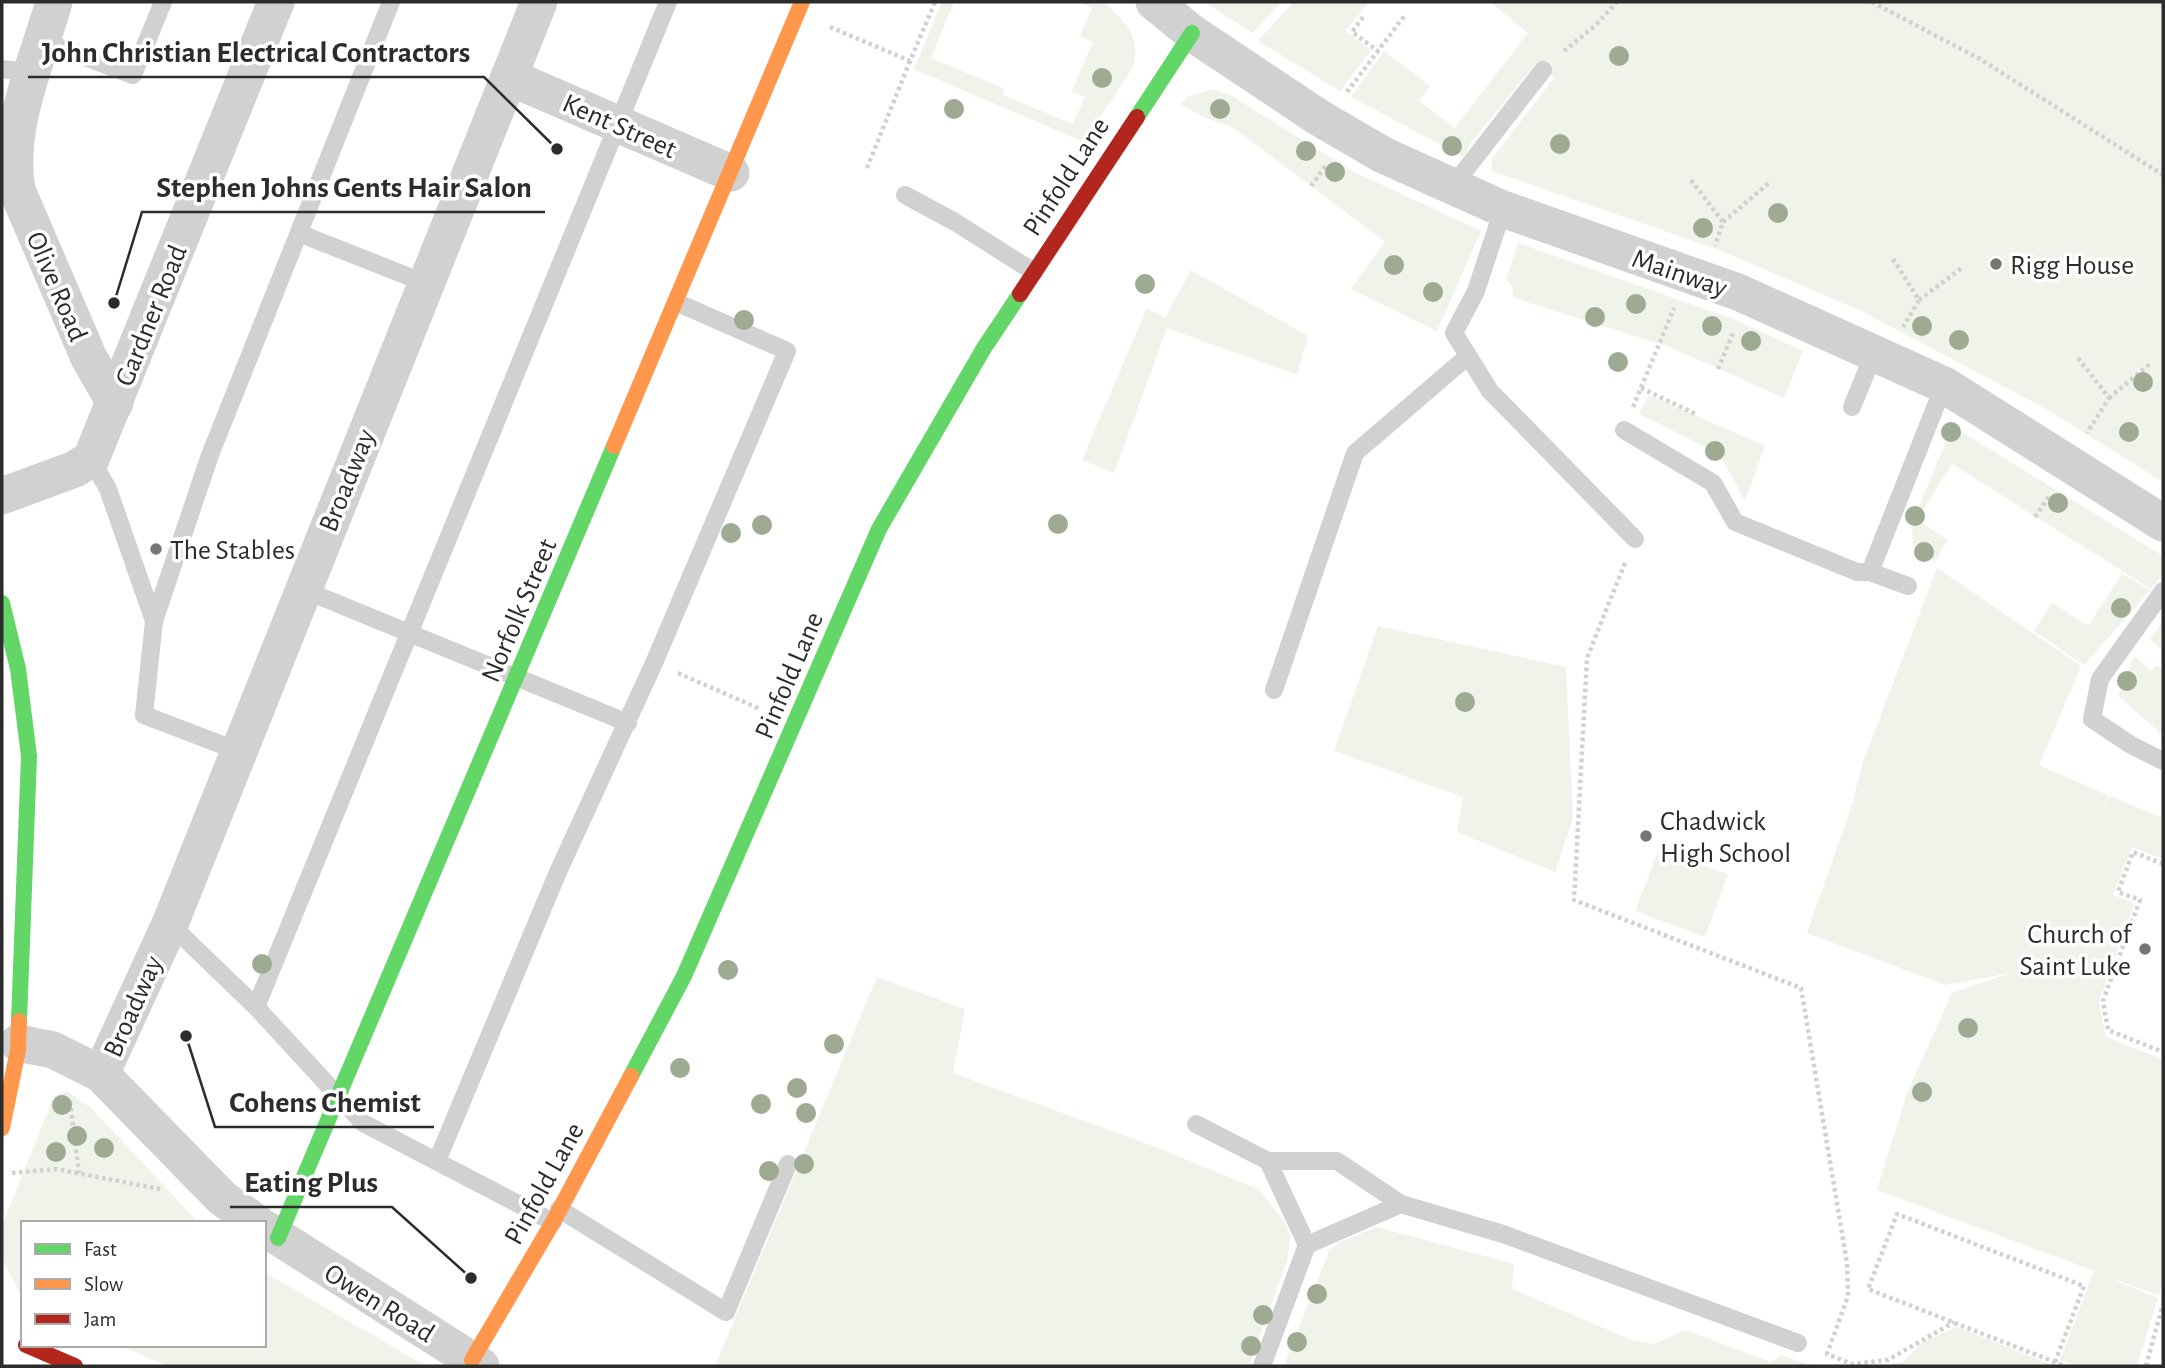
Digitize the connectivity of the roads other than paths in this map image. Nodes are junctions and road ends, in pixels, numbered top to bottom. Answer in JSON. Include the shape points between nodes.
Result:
{"nodes":[{"id":1,"x":54,"y":2,"type":"edge"},
{"id":2,"x":163,"y":2,"type":"edge"},
{"id":3,"x":276,"y":2,"type":"edge"},
{"id":4,"x":391,"y":2,"type":"edge"},
{"id":5,"x":539,"y":2,"type":"edge"},
{"id":6,"x":668,"y":2,"type":"edge"},
{"id":7,"x":1154,"y":2,"type":"edge"},
{"id":8,"x":800,"y":8,"type":"edge"},
{"id":9,"x":1192,"y":33,"type":"junction"},
{"id":10,"x":26,"y":61,"type":"edge"},
{"id":11,"x":1543,"y":70,"type":"road end"},
{"id":12,"x":509,"y":77,"type":"junction"},
{"id":13,"x":619,"y":124,"type":"junction"},
{"id":14,"x":731,"y":173,"type":"junction"},
{"id":15,"x":1452,"y":187,"type":"junction"},
{"id":16,"x":905,"y":195,"type":"dead end"},
{"id":17,"x":1503,"y":209,"type":"junction"},
{"id":18,"x":301,"y":234,"type":"junction"},
{"id":19,"x":1034,"y":272,"type":"junction"},
{"id":20,"x":425,"y":283,"type":"junction"},
{"id":21,"x":676,"y":302,"type":"junction"},
{"id":22,"x":1468,"y":356,"type":"junction"},
{"id":23,"x":1880,"y":356,"type":"junction"},
{"id":24,"x":1944,"y":385,"type":"junction"},
{"id":25,"x":115,"y":402,"type":"junction"},
{"id":26,"x":1852,"y":407,"type":"dead end"},
{"id":27,"x":1624,"y":430,"type":"road end"},
{"id":28,"x":91,"y":459,"type":"junction"},
{"id":29,"x":2,"y":496,"type":"edge"},
{"id":30,"x":2163,"y":523,"type":"edge"},
{"id":31,"x":1635,"y":538,"type":"road end"},
{"id":32,"x":1870,"y":572,"type":"junction"},
{"id":33,"x":1908,"y":586,"type":"dead end"},
{"id":34,"x":303,"y":589,"type":"junction"},
{"id":35,"x":2163,"y":591,"type":"edge"},
{"id":36,"x":2,"y":603,"type":"edge"},
{"id":37,"x":155,"y":621,"type":"junction"},
{"id":38,"x":411,"y":633,"type":"junction"},
{"id":39,"x":519,"y":676,"type":"junction"},
{"id":40,"x":1274,"y":690,"type":"dead end"},
{"id":41,"x":628,"y":723,"type":"junction"},
{"id":42,"x":239,"y":751,"type":"junction"},
{"id":43,"x":2163,"y":761,"type":"edge"},
{"id":44,"x":170,"y":924,"type":"junction"},
{"id":45,"x":256,"y":1007,"type":"junction"},
{"id":46,"x":18,"y":1043,"type":"junction"},
{"id":47,"x":101,"y":1074,"type":"junction"},
{"id":48,"x":339,"y":1100,"type":"junction"},
{"id":49,"x":1196,"y":1124,"type":"dead end"},
{"id":50,"x":2,"y":1128,"type":"edge"},
{"id":51,"x":437,"y":1161,"type":"junction"},
{"id":52,"x":1268,"y":1161,"type":"junction"},
{"id":53,"x":788,"y":1164,"type":"dead end"},
{"id":54,"x":1401,"y":1204,"type":"junction"},
{"id":55,"x":556,"y":1216,"type":"junction"},
{"id":56,"x":254,"y":1221,"type":"edge"},
{"id":57,"x":266,"y":1230,"type":"edge"},
{"id":58,"x":1307,"y":1245,"type":"junction"},
{"id":59,"x":1798,"y":1343,"type":"dead end"},
{"id":60,"x":30,"y":1347,"type":"edge"},
{"id":61,"x":476,"y":1363,"type":"edge"},
{"id":62,"x":75,"y":1366,"type":"edge"},
{"id":63,"x":1262,"y":1366,"type":"edge"}],
"edges":[{"from":1,"to":10,"type":"street","name":"Olive Road"},
{"from":2,"to":10,"type":"lane","via":[[133,75]]},
{"from":3,"to":25,"type":"street","name":"Gardner Road"},
{"from":4,"to":18,"type":"lane"},
{"from":5,"to":12,"type":"street","name":"Broadway"},
{"from":6,"to":13,"type":"lane"},
{"from":7,"to":9,"type":"street","name":"Mainway"},
{"from":8,"to":14,"type":"street","name":"Norfolk Street"},
{"from":9,"to":15,"type":"street","name":"Mainway","via":[[1383,155]]},
{"from":9,"to":19,"type":"street","name":"Pinfold Lane"},
{"from":10,"to":25,"type":"street","name":"Olive Road","via":[[13,164],[17,190],[89,358]]},
{"from":11,"to":15,"type":"lane"},
{"from":12,"to":13,"type":"street","name":"Kent Street"},
{"from":12,"to":20,"type":"street","name":"Broadway"},
{"from":13,"to":14,"type":"street","name":"Kent Street"},
{"from":13,"to":38,"type":"lane"},
{"from":14,"to":21,"type":"street","name":"Norfolk Street"},
{"from":15,"to":17,"type":"street","name":"Mainway"},
{"from":16,"to":19,"type":"lane"},
{"from":17,"to":22,"type":"lane","via":[[1476,291],[1454,333]]},
{"from":17,"to":23,"type":"street","name":"Mainway","via":[[1738,292]]},
{"from":18,"to":20,"type":"lane"},
{"from":18,"to":37,"type":"lane","via":[[210,455]]},
{"from":19,"to":55,"type":"street","name":"Pinfold Lane","via":[[984,348],[879,529],[684,976]]},
{"from":20,"to":34,"type":"street","name":"Broadway"},
{"from":21,"to":39,"type":"street","name":"Norfolk Street"},
{"from":21,"to":41,"type":"lane","via":[[787,351]]},
{"from":22,"to":31,"type":"lane","via":[[1490,391]]},
{"from":22,"to":40,"type":"lane","via":[[1355,453]]},
{"from":23,"to":24,"type":"street","name":"Mainway"},
{"from":23,"to":26,"type":"lane"},
{"from":24,"to":30,"type":"street","name":"Mainway"},
{"from":24,"to":32,"type":"lane"},
{"from":25,"to":28,"type":"street","name":"Gardner Road"},
{"from":27,"to":32,"type":"lane","via":[[1713,484],[1735,522],[1857,572]]},
{"from":28,"to":29,"type":"street"},
{"from":28,"to":37,"type":"lane","via":[[108,489]]},
{"from":32,"to":33,"type":"lane"},
{"from":34,"to":38,"type":"lane"},
{"from":34,"to":42,"type":"street","name":"Broadway"},
{"from":35,"to":43,"type":"lane","via":[[2100,679],[2092,719]]},
{"from":36,"to":46,"type":"street","via":[[18,668],[29,756]]},
{"from":37,"to":42,"type":"lane","via":[[144,715]]},
{"from":38,"to":39,"type":"lane"},
{"from":38,"to":45,"type":"lane"},
{"from":39,"to":41,"type":"lane"},
{"from":39,"to":48,"type":"street","name":"Norfolk Street"},
{"from":41,"to":51,"type":"lane","via":[[558,872]]},
{"from":42,"to":44,"type":"street","name":"Broadway"},
{"from":44,"to":45,"type":"lane"},
{"from":44,"to":47,"type":"street","name":"Broadway"},
{"from":45,"to":48,"type":"lane"},
{"from":46,"to":47,"type":"street","name":"Owen Road","via":[[53,1050]]},
{"from":46,"to":50,"type":"street"},
{"from":47,"to":56,"type":"street","name":"Owen Road","via":[[222,1198]]},
{"from":48,"to":51,"type":"lane","via":[[363,1123]]},
{"from":48,"to":57,"type":"street","name":"Norfolk Street"},
{"from":49,"to":52,"type":"lane"},
{"from":51,"to":55,"type":"lane"},
{"from":52,"to":54,"type":"lane","via":[[1337,1161]]},
{"from":52,"to":58,"type":"lane"},
{"from":53,"to":55,"type":"lane","via":[[726,1312]]},
{"from":54,"to":58,"type":"lane"},
{"from":54,"to":59,"type":"lane","via":[[1503,1234]]},
{"from":55,"to":61,"type":"street","name":"Pinfold Lane"},
{"from":57,"to":61,"type":"street","name":"Owen Road"},
{"from":58,"to":63,"type":"lane"},
{"from":60,"to":62,"type":"street"}]}
